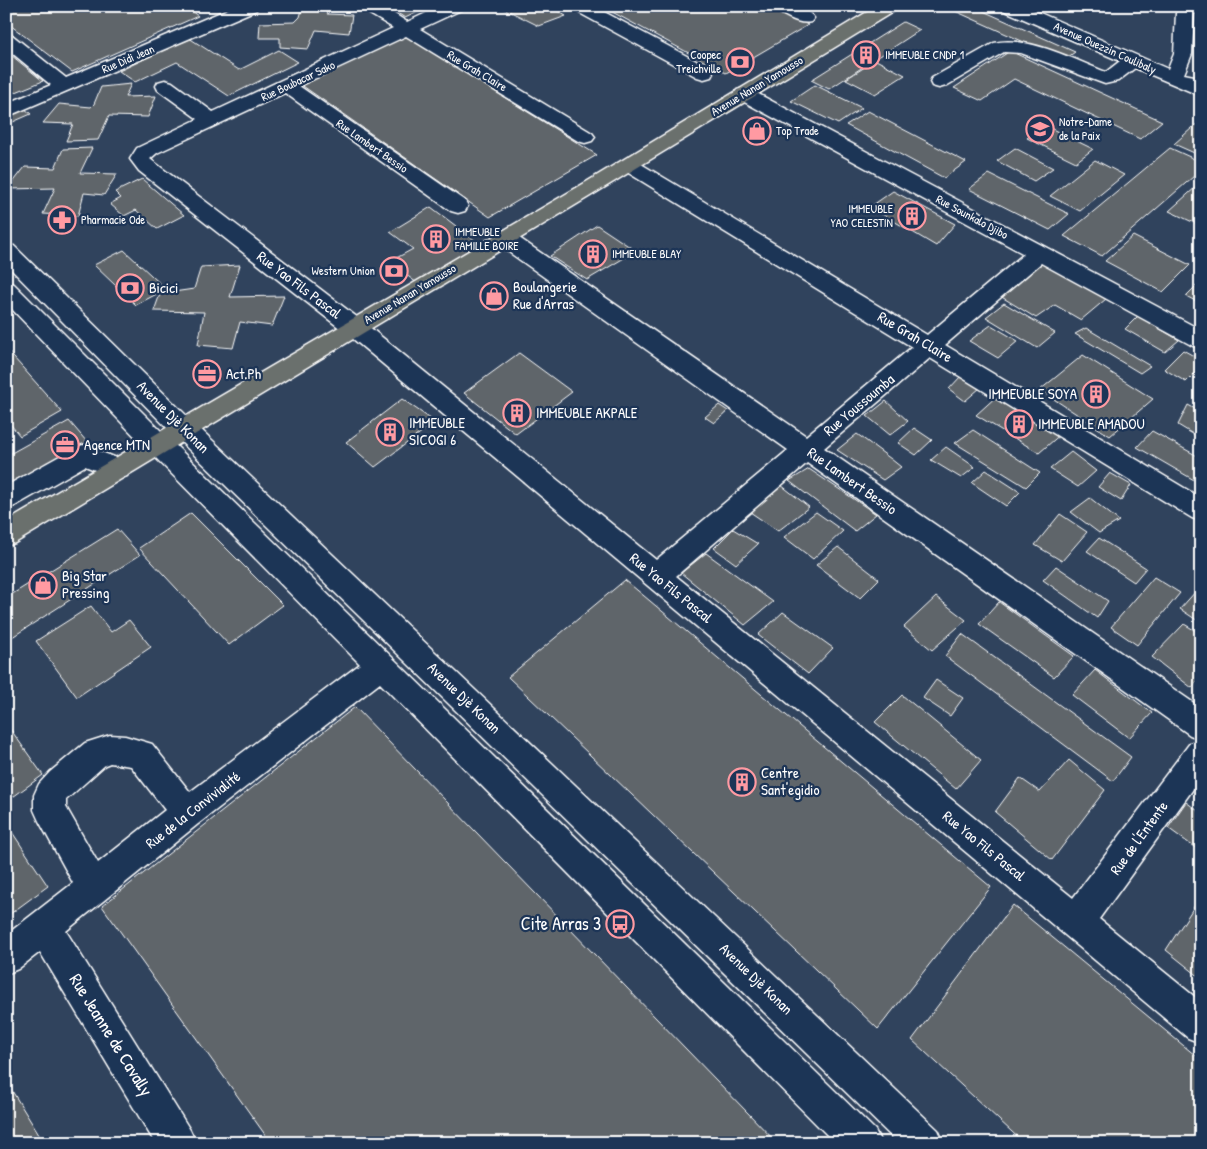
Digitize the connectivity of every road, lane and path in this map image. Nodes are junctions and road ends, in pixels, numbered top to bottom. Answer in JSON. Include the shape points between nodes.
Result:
{"nodes":[{"id":1,"x":250,"y":6,"type":"edge"},
{"id":2,"x":369,"y":6,"type":"edge"},
{"id":3,"x":455,"y":6,"type":"edge"},
{"id":4,"x":580,"y":6,"type":"edge"},
{"id":5,"x":780,"y":6,"type":"edge"},
{"id":6,"x":890,"y":6,"type":"edge"},
{"id":7,"x":1009,"y":6,"type":"edge"},
{"id":8,"x":1188,"y":10,"type":"edge"},
{"id":9,"x":805,"y":18,"type":"dead end"},
{"id":10,"x":1201,"y":22,"type":"edge"},
{"id":11,"x":407,"y":29,"type":"junction"},
{"id":12,"x":6,"y":39,"type":"edge"},
{"id":13,"x":1192,"y":54,"type":"edge"},
{"id":14,"x":1132,"y":60,"type":"junction"},
{"id":15,"x":704,"y":73,"type":"dead end"},
{"id":16,"x":1173,"y":78,"type":"junction"},
{"id":17,"x":939,"y":82,"type":"dead end"},
{"id":18,"x":1201,"y":82,"type":"edge"},
{"id":19,"x":64,"y":86,"type":"junction"},
{"id":20,"x":165,"y":86,"type":"dead end"},
{"id":21,"x":287,"y":86,"type":"junction"},
{"id":22,"x":1201,"y":90,"type":"edge"},
{"id":23,"x":744,"y":94,"type":"junction"},
{"id":24,"x":6,"y":111,"type":"edge"},
{"id":25,"x":212,"y":120,"type":"junction"},
{"id":26,"x":585,"y":137,"type":"dead end"},
{"id":27,"x":141,"y":156,"type":"joint"},
{"id":28,"x":629,"y":165,"type":"junction"},
{"id":29,"x":458,"y":206,"type":"dead end"},
{"id":30,"x":504,"y":238,"type":"junction"},
{"id":31,"x":6,"y":251,"type":"edge"},
{"id":32,"x":1039,"y":253,"type":"junction"},
{"id":33,"x":6,"y":289,"type":"edge"},
{"id":34,"x":354,"y":327,"type":"junction"},
{"id":35,"x":1201,"y":340,"type":"edge"},
{"id":36,"x":929,"y":346,"type":"junction"},
{"id":37,"x":184,"y":429,"type":"junction"},
{"id":38,"x":158,"y":444,"type":"junction"},
{"id":39,"x":806,"y":449,"type":"junction"},
{"id":40,"x":118,"y":469,"type":"junction"},
{"id":41,"x":6,"y":499,"type":"edge"},
{"id":42,"x":1201,"y":511,"type":"edge"},
{"id":43,"x":6,"y":535,"type":"edge"},
{"id":44,"x":656,"y":576,"type":"junction"},
{"id":45,"x":381,"y":665,"type":"junction"},
{"id":46,"x":1201,"y":725,"type":"edge"},
{"id":47,"x":1201,"y":753,"type":"edge"},
{"id":48,"x":187,"y":813,"type":"junction"},
{"id":49,"x":94,"y":888,"type":"junction"},
{"id":50,"x":1076,"y":922,"type":"junction"},
{"id":51,"x":45,"y":928,"type":"junction"},
{"id":52,"x":6,"y":957,"type":"edge"},
{"id":53,"x":1201,"y":1025,"type":"edge"},
{"id":54,"x":177,"y":1143,"type":"edge"},
{"id":55,"x":862,"y":1143,"type":"edge"},
{"id":56,"x":925,"y":1143,"type":"edge"}],
"edges":[{"from":1,"to":19,"type":"street","name":"Rue Didi Jean"},
{"from":2,"to":11,"type":"street","name":"Rue Grah Claire"},
{"from":3,"to":11,"type":"street","name":"Rue Boubacar Sako"},
{"from":4,"to":15,"type":"street"},
{"from":5,"to":9,"type":"street"},
{"from":6,"to":23,"type":"main road","name":"Avenue Nanan Yamousso"},
{"from":7,"to":14,"type":"street","name":"Avenue Ouezzin Coulibaly"},
{"from":8,"to":10,"type":"street"},
{"from":8,"to":13,"type":"street"},
{"from":11,"to":21,"type":"street","name":"Rue Boubacar Sako"},
{"from":11,"to":26,"type":"street","name":"Rue Grah Claire"},
{"from":12,"to":19,"type":"street"},
{"from":13,"to":16,"type":"street"},
{"from":14,"to":16,"type":"street","name":"Avenue Ouezzin Coulibaly"},
{"from":14,"to":17,"type":"street","via":[[1105,78],[1024,48],[1000,47]]},
{"from":16,"to":18,"type":"street"},
{"from":16,"to":22,"type":"street","name":"Avenue Ouezzin Coulibaly"},
{"from":19,"to":24,"type":"street","name":"Rue Didi Jean"},
{"from":20,"to":25,"type":"street"},
{"from":21,"to":25,"type":"street","name":"Rue Boubacar Sako"},
{"from":21,"to":29,"type":"street","name":"Rue Lambert Bessio"},
{"from":23,"to":28,"type":"main road","name":"Avenue Nanan Yamousso"},
{"from":23,"to":32,"type":"street","name":"Rue Sounkalo Djibo"},
{"from":25,"to":27,"type":"street","name":"Rue Boubacar Sako"},
{"from":27,"to":34,"type":"street","name":"Rue Yao Fils Pascal","via":[[146,167]]},
{"from":28,"to":30,"type":"main road","name":"Avenue Nanan Yamousso"},
{"from":28,"to":36,"type":"street","name":"Rue Grah Claire"},
{"from":30,"to":34,"type":"main road","name":"Avenue Nanan Yamousso"},
{"from":30,"to":39,"type":"street","name":"Rue Lambert Bessio"},
{"from":31,"to":37,"type":"street","name":"Avenue Djè Konan"},
{"from":32,"to":35,"type":"street","name":"Rue Sounkalo Djibo"},
{"from":32,"to":36,"type":"street","name":"Rue Youssoumba"},
{"from":33,"to":38,"type":"street","name":"Avenue Djè Konan"},
{"from":34,"to":37,"type":"main road","name":"Avenue Nanan Yamousso"},
{"from":34,"to":44,"type":"street","name":"Rue Yao Fils Pascal"},
{"from":36,"to":39,"type":"street","name":"Rue Youssoumba"},
{"from":36,"to":42,"type":"street","name":"Rue Grah Claire"},
{"from":37,"to":38,"type":"main road","name":"Avenue Nanan Yamousso"},
{"from":37,"to":56,"type":"street","name":"Avenue Djè Konan"},
{"from":38,"to":40,"type":"main road","name":"Avenue Nanan Yamousso"},
{"from":38,"to":45,"type":"street","name":"Avenue Djè Konan"},
{"from":39,"to":44,"type":"street","name":"Rue Youssoumba"},
{"from":39,"to":46,"type":"street","name":"Rue Lambert Bessio"},
{"from":40,"to":41,"type":"street","via":[[83,455]]},
{"from":40,"to":43,"type":"main road","name":"Avenue Nanan Yamousso"},
{"from":44,"to":50,"type":"street","name":"Rue Yao Fils Pascal"},
{"from":45,"to":48,"type":"street","name":"Rue de la Convivialité"},
{"from":45,"to":55,"type":"street","name":"Avenue Djè Konan"},
{"from":47,"to":50,"type":"street","name":"Rue de l'Entente"},
{"from":48,"to":49,"type":"street","name":"Rue de la Convivialité"},
{"from":48,"to":49,"type":"street","via":[[141,754],[110,749],[96,754],[68,776],[50,795],[50,810]]},
{"from":49,"to":51,"type":"street","name":"Rue de la Convivialité"},
{"from":50,"to":53,"type":"street","name":"Rue Yao Fils Pascal"},
{"from":51,"to":52,"type":"street","name":"Rue de la Convivialité"},
{"from":51,"to":54,"type":"street","name":"Rue Jeanne de Cavally"}]}
